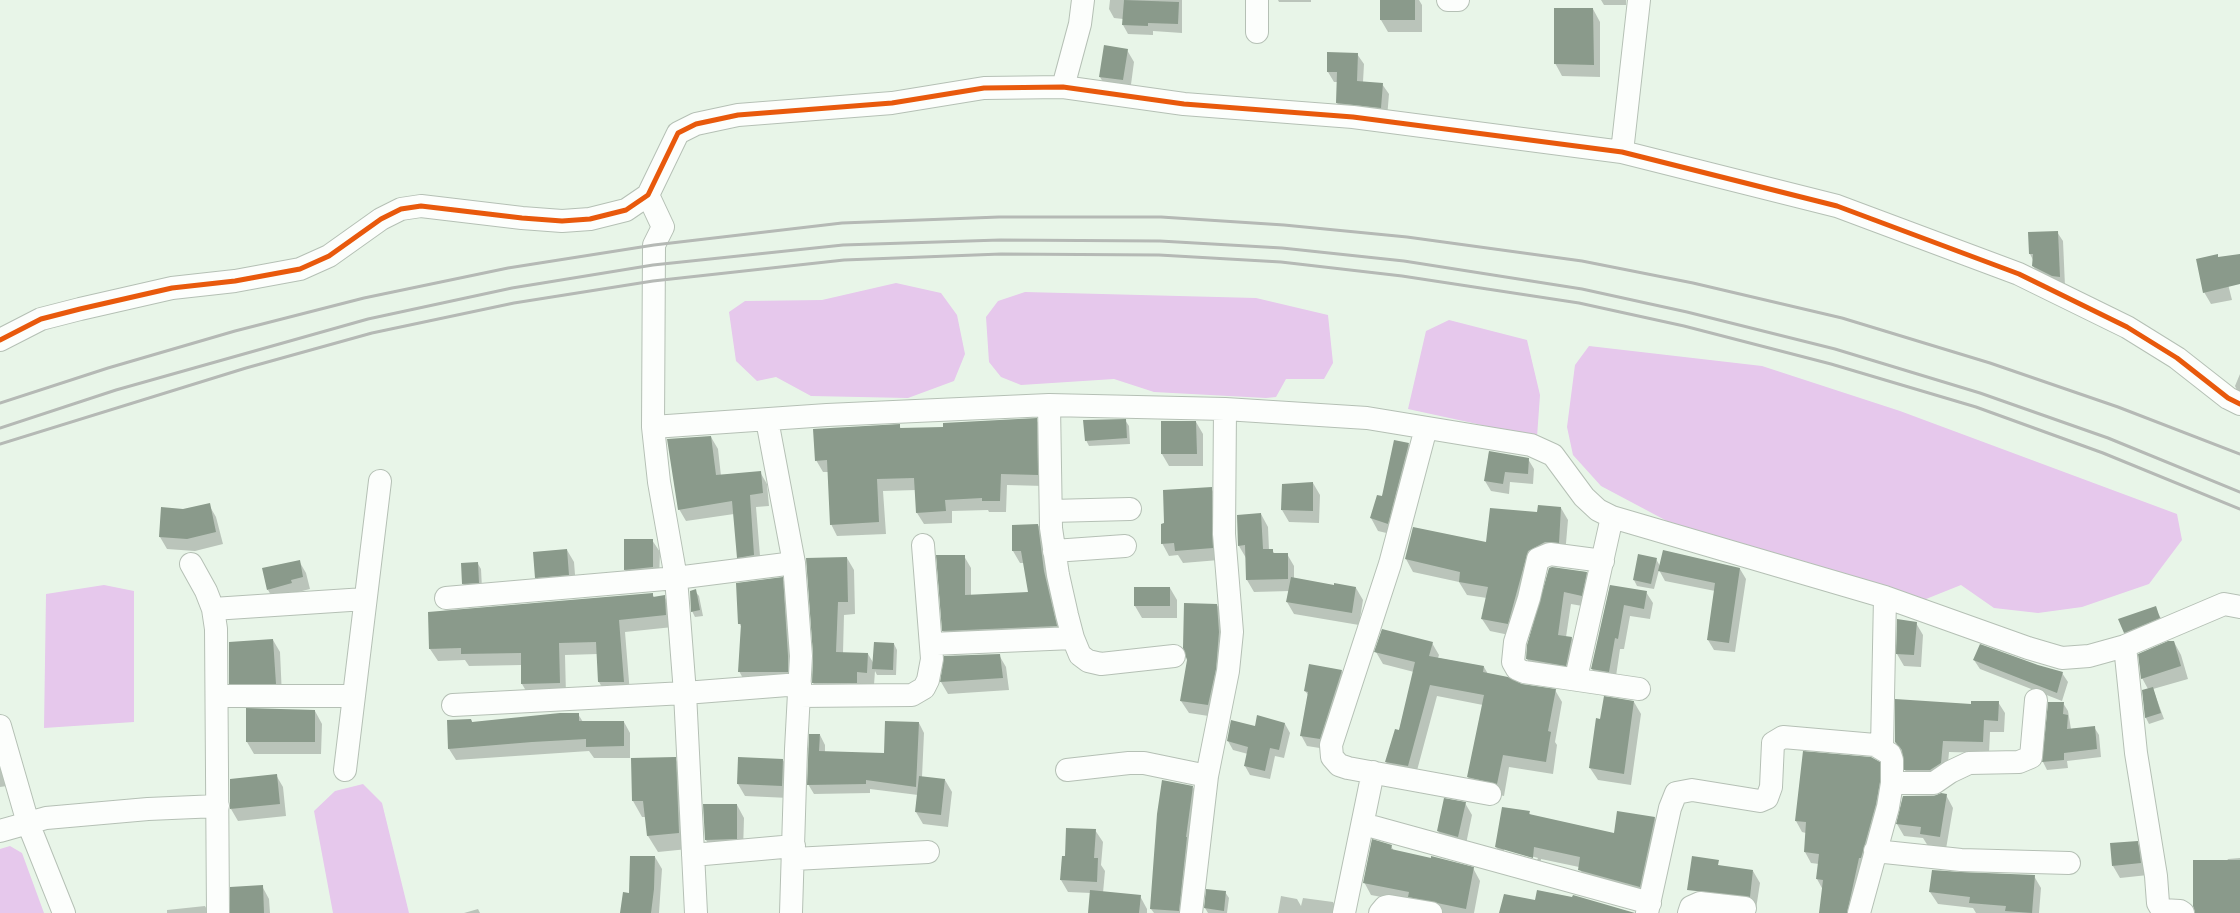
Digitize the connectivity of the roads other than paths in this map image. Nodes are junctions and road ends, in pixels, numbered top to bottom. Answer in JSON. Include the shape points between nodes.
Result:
{"nodes":[{"id":1,"x":1083,"y":0,"type":"edge"},
{"id":2,"x":1257,"y":0,"type":"edge"},
{"id":3,"x":1448,"y":0,"type":"edge"},
{"id":4,"x":1458,"y":0,"type":"edge"},
{"id":5,"x":1640,"y":0,"type":"edge"},
{"id":6,"x":1257,"y":32,"type":"dead end"},
{"id":7,"x":1064,"y":87,"type":"junction"},
{"id":8,"x":1622,"y":152,"type":"junction"},
{"id":9,"x":648,"y":195,"type":"junction"},
{"id":10,"x":0,"y":340,"type":"edge"},
{"id":11,"x":2240,"y":404,"type":"edge"},
{"id":12,"x":1049,"y":405,"type":"junction"},
{"id":13,"x":1225,"y":409,"type":"junction"},
{"id":14,"x":766,"y":420,"type":"junction"},
{"id":15,"x":653,"y":427,"type":"junction"},
{"id":16,"x":1426,"y":428,"type":"junction"},
{"id":17,"x":380,"y":481,"type":"dead end"},
{"id":18,"x":1130,"y":509,"type":"dead end"},
{"id":19,"x":1051,"y":511,"type":"junction"},
{"id":20,"x":1612,"y":517,"type":"junction"},
{"id":21,"x":923,"y":545,"type":"dead end"},
{"id":22,"x":1126,"y":546,"type":"dead end"},
{"id":23,"x":1054,"y":550,"type":"junction"},
{"id":24,"x":794,"y":562,"type":"junction"},
{"id":25,"x":1603,"y":562,"type":"junction"},
{"id":26,"x":191,"y":564,"type":"dead end"},
{"id":27,"x":676,"y":578,"type":"junction"},
{"id":28,"x":1885,"y":597,"type":"junction"},
{"id":29,"x":365,"y":598,"type":"junction"},
{"id":30,"x":446,"y":598,"type":"dead end"},
{"id":31,"x":2240,"y":607,"type":"edge"},
{"id":32,"x":213,"y":609,"type":"junction"},
{"id":33,"x":1073,"y":638,"type":"junction"},
{"id":34,"x":931,"y":644,"type":"junction"},
{"id":35,"x":2124,"y":646,"type":"junction"},
{"id":36,"x":1174,"y":656,"type":"dead end"},
{"id":37,"x":1576,"y":678,"type":"junction"},
{"id":38,"x":1640,"y":689,"type":"dead end"},
{"id":39,"x":799,"y":690,"type":"junction"},
{"id":40,"x":685,"y":693,"type":"junction"},
{"id":41,"x":218,"y":696,"type":"junction"},
{"id":42,"x":353,"y":696,"type":"junction"},
{"id":43,"x":2036,"y":700,"type":"dead end"},
{"id":44,"x":453,"y":705,"type":"dead end"},
{"id":45,"x":0,"y":726,"type":"edge"},
{"id":46,"x":1882,"y":748,"type":"junction"},
{"id":47,"x":345,"y":770,"type":"dead end"},
{"id":48,"x":1067,"y":770,"type":"dead end"},
{"id":49,"x":1373,"y":772,"type":"junction"},
{"id":50,"x":1207,"y":776,"type":"junction"},
{"id":51,"x":1892,"y":783,"type":"junction"},
{"id":52,"x":1490,"y":794,"type":"dead end"},
{"id":53,"x":218,"y":806,"type":"junction"},
{"id":54,"x":28,"y":823,"type":"junction"},
{"id":55,"x":1363,"y":824,"type":"junction"},
{"id":56,"x":0,"y":831,"type":"edge"},
{"id":57,"x":1875,"y":851,"type":"junction"},
{"id":58,"x":928,"y":852,"type":"dead end"},
{"id":59,"x":794,"y":853,"type":"junction"},
{"id":60,"x":693,"y":855,"type":"junction"},
{"id":61,"x":2068,"y":863,"type":"dead end"},
{"id":62,"x":1649,"y":908,"type":"edge"},
{"id":63,"x":1744,"y":908,"type":"dead end"},
{"id":64,"x":64,"y":913,"type":"edge"},
{"id":65,"x":218,"y":913,"type":"edge"},
{"id":66,"x":696,"y":913,"type":"edge"},
{"id":67,"x":791,"y":913,"type":"edge"},
{"id":68,"x":1191,"y":913,"type":"edge"},
{"id":69,"x":1344,"y":913,"type":"edge"},
{"id":70,"x":1380,"y":913,"type":"edge"},
{"id":71,"x":1431,"y":913,"type":"edge"},
{"id":72,"x":1689,"y":913,"type":"edge"},
{"id":73,"x":1859,"y":913,"type":"edge"},
{"id":74,"x":2183,"y":913,"type":"edge"}],
"edges":[{"from":1,"to":7,"type":"street","via":[[1080,24]]},
{"from":2,"to":6,"type":"street"},
{"from":3,"to":4,"type":"street"},
{"from":5,"to":8,"type":"street"},
{"from":7,"to":8,"type":"street","via":[[1184,104],[1353,117]]},
{"from":7,"to":9,"type":"street","via":[[984,88],[892,102],[738,115],[696,124],[678,133]]},
{"from":8,"to":11,"type":"street","via":[[1838,206],[2019,274],[2127,327],[2177,358],[2228,398]]},
{"from":9,"to":10,"type":"street","via":[[626,210],[590,219],[522,218],[421,206],[400,208],[328,256],[300,268],[235,281],[172,288],[80,308],[41,319]]},
{"from":9,"to":15,"type":"street","via":[[664,227],[654,245]]},
{"from":12,"to":13,"type":"street"},
{"from":12,"to":14,"type":"street"},
{"from":12,"to":19,"type":"street"},
{"from":13,"to":16,"type":"street","via":[[1367,418]]},
{"from":13,"to":50,"type":"street","via":[[1224,534],[1232,632],[1228,671]]},
{"from":14,"to":15,"type":"street"},
{"from":14,"to":24,"type":"street"},
{"from":15,"to":27,"type":"street","via":[[659,482]]},
{"from":16,"to":20,"type":"street","via":[[1531,445],[1543,450],[1553,455],[1562,465],[1584,497],[1598,510]]},
{"from":16,"to":49,"type":"street","via":[[1390,564],[1331,745],[1332,757],[1339,764]]},
{"from":17,"to":29,"type":"street"},
{"from":18,"to":19,"type":"street"},
{"from":19,"to":23,"type":"street"},
{"from":20,"to":25,"type":"street"},
{"from":20,"to":28,"type":"street"},
{"from":21,"to":34,"type":"street"},
{"from":22,"to":23,"type":"street"},
{"from":23,"to":33,"type":"street"},
{"from":24,"to":27,"type":"street"},
{"from":24,"to":39,"type":"street","via":[[802,656]]},
{"from":25,"to":37,"type":"street"},
{"from":25,"to":37,"type":"street","via":[[1550,554],[1538,559],[1515,642],[1513,662],[1517,669]]},
{"from":26,"to":32,"type":"street","via":[[206,590]]},
{"from":27,"to":30,"type":"street"},
{"from":27,"to":40,"type":"street"},
{"from":28,"to":35,"type":"street","via":[[2062,658],[2089,656]]},
{"from":28,"to":46,"type":"street"},
{"from":29,"to":32,"type":"street"},
{"from":29,"to":42,"type":"street"},
{"from":31,"to":35,"type":"street","via":[[2224,604]]},
{"from":32,"to":41,"type":"street"},
{"from":33,"to":34,"type":"street"},
{"from":33,"to":36,"type":"street","via":[[1080,655],[1088,661],[1101,664]]},
{"from":34,"to":39,"type":"street","via":[[932,659],[928,680],[924,688],[912,695]]},
{"from":35,"to":74,"type":"street","via":[[2136,753],[2158,903],[2162,910]]},
{"from":37,"to":38,"type":"street"},
{"from":39,"to":40,"type":"street"},
{"from":39,"to":59,"type":"street"},
{"from":40,"to":44,"type":"street"},
{"from":40,"to":60,"type":"street"},
{"from":41,"to":42,"type":"street"},
{"from":41,"to":53,"type":"street"},
{"from":42,"to":47,"type":"street"},
{"from":43,"to":51,"type":"street","via":[[2033,751],[2030,757],[2019,762],[1969,763],[1934,783]]},
{"from":45,"to":54,"type":"street"},
{"from":46,"to":51,"type":"street","via":[[1890,754],[1892,760]]},
{"from":46,"to":62,"type":"street","via":[[1875,745],[1783,737],[1773,743],[1771,787],[1767,798],[1760,801],[1692,790],[1676,793],[1670,808]]},
{"from":48,"to":50,"type":"street","via":[[1128,763]]},
{"from":49,"to":52,"type":"street"},
{"from":49,"to":55,"type":"street"},
{"from":50,"to":68,"type":"street"},
{"from":51,"to":57,"type":"street"},
{"from":53,"to":54,"type":"street","via":[[46,818]]},
{"from":53,"to":65,"type":"street"},
{"from":54,"to":56,"type":"street"},
{"from":54,"to":64,"type":"street"},
{"from":55,"to":62,"type":"street"},
{"from":55,"to":69,"type":"street"},
{"from":57,"to":61,"type":"street","via":[[1961,860]]},
{"from":57,"to":73,"type":"street"},
{"from":58,"to":59,"type":"street"},
{"from":59,"to":60,"type":"street"},
{"from":59,"to":67,"type":"street"},
{"from":60,"to":66,"type":"street"},
{"from":63,"to":72,"type":"street","via":[[1700,903],[1691,907]]},
{"from":70,"to":71,"type":"street","via":[[1389,906]]}]}
